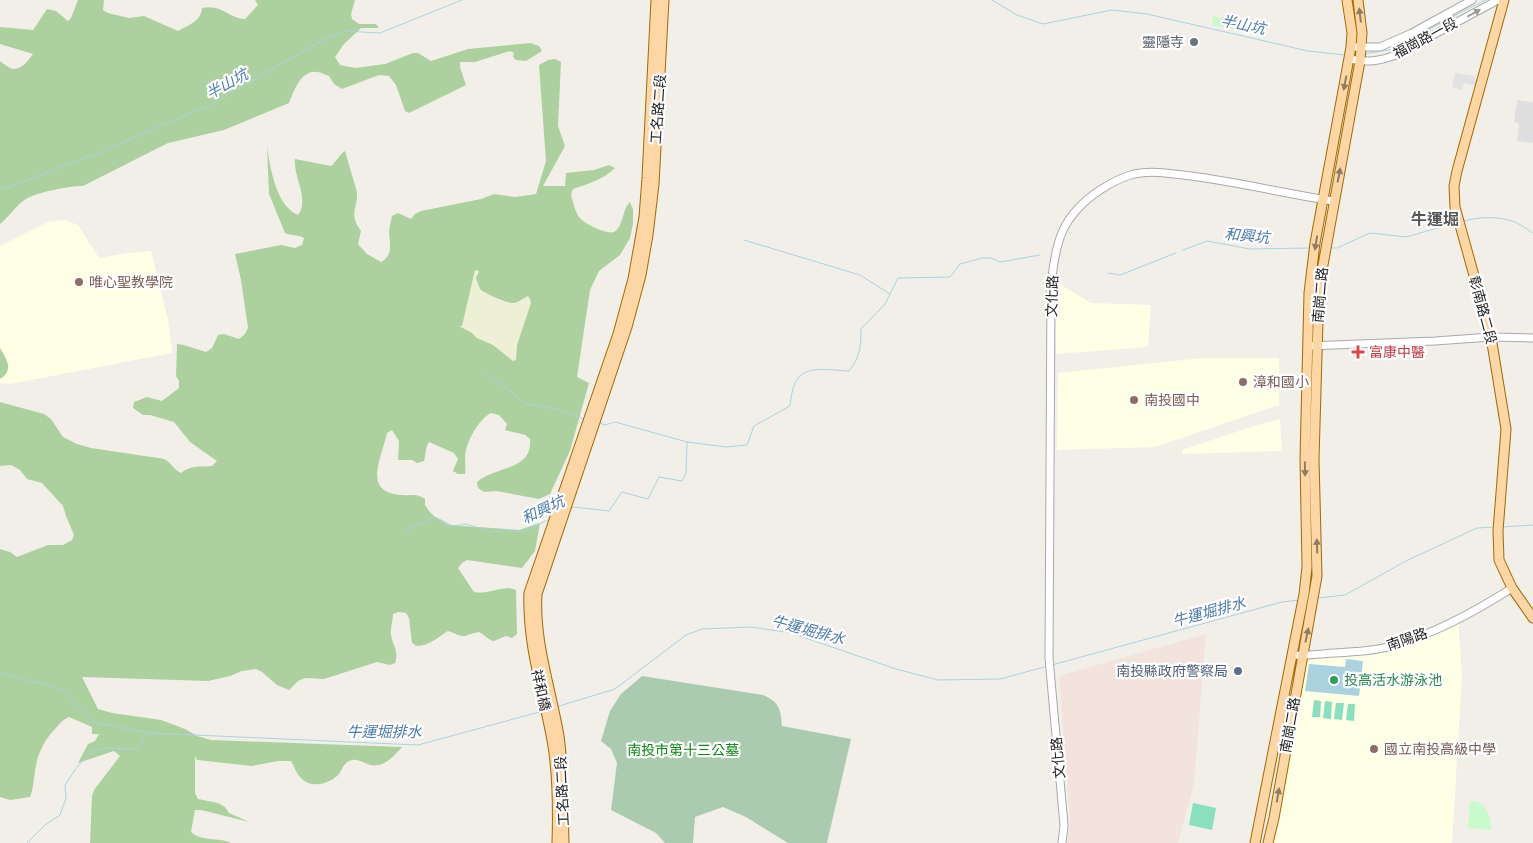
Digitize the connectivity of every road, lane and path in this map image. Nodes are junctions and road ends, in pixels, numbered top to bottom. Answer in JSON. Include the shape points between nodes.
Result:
{"nodes":[{"id":1,"x":656,"y":0,"type":"edge"},
{"id":2,"x":664,"y":0,"type":"edge"},
{"id":3,"x":1347,"y":0,"type":"edge"},
{"id":4,"x":1358,"y":0,"type":"edge"},
{"id":5,"x":1472,"y":0,"type":"edge"},
{"id":6,"x":1498,"y":0,"type":"edge"},
{"id":7,"x":1504,"y":0,"type":"edge"},
{"id":8,"x":1351,"y":47,"type":"junction"},
{"id":9,"x":1361,"y":48,"type":"junction"},
{"id":10,"x":1350,"y":59,"type":"junction"},
{"id":11,"x":1360,"y":61,"type":"junction"},
{"id":12,"x":1324,"y":200,"type":"junction"},
{"id":13,"x":1334,"y":201,"type":"junction"},
{"id":14,"x":647,"y":218,"type":"junction"},
{"id":15,"x":1491,"y":337,"type":"junction"},
{"id":16,"x":1533,"y":338,"type":"edge"},
{"id":17,"x":1312,"y":345,"type":"junction"},
{"id":18,"x":1310,"y":420,"type":"junction"},
{"id":19,"x":1512,"y":588,"type":"junction"},
{"id":20,"x":1533,"y":618,"type":"edge"},
{"id":21,"x":1292,"y":655,"type":"junction"},
{"id":22,"x":1302,"y":656,"type":"junction"},
{"id":23,"x":556,"y":740,"type":"junction"},
{"id":24,"x":557,"y":843,"type":"edge"},
{"id":25,"x":564,"y":843,"type":"edge"},
{"id":26,"x":1062,"y":843,"type":"edge"},
{"id":27,"x":1255,"y":843,"type":"edge"},
{"id":28,"x":1268,"y":843,"type":"edge"}],
"edges":[{"from":1,"to":14,"type":"main road","name":"工名路二段"},
{"from":2,"to":14,"type":"main road","name":"工名路二段"},
{"from":3,"to":8,"type":"main road","name":"南崗二路"},
{"from":9,"to":4,"type":"main road","name":"南崗二路","one_way":true},
{"from":5,"to":9,"type":"street","name":"福崗路一段","via":[[1388,44]]},
{"from":11,"to":6,"type":"street","name":"福崗路一段","one_way":true,"via":[[1396,55]]},
{"from":7,"to":15,"type":"main road","name":"彰南路二段","via":[[1456,171],[1454,196]]},
{"from":8,"to":9,"type":"street","name":"福崗路一段"},
{"from":8,"to":10,"type":"main road","name":"南崗二路"},
{"from":9,"to":11,"type":"main road","name":"南崗二路"},
{"from":10,"to":11,"type":"street","name":"福崗路一段"},
{"from":10,"to":12,"type":"main road","name":"南崗二路","one_way":true},
{"from":13,"to":11,"type":"main road","name":"南崗二路","one_way":true},
{"from":12,"to":13,"type":"street","name":"文化路"},
{"from":12,"to":17,"type":"main road","name":"南崗二路","one_way":true,"via":[[1309,292]]},
{"from":12,"to":26,"type":"street","name":"文化路","via":[[1213,179],[1153,172],[1136,174],[1111,183],[1083,203],[1061,234],[1051,287],[1049,658],[1064,824]]},
{"from":13,"to":17,"type":"main road","name":"南崗二路"},
{"from":14,"to":23,"type":"main road","name":"祥和橋","via":[[641,274],[630,317],[563,501],[537,594],[535,637]]},
{"from":15,"to":16,"type":"street"},
{"from":15,"to":17,"type":"street"},
{"from":15,"to":19,"type":"main road","name":"彰南路二段","via":[[1506,429],[1498,528],[1499,560]]},
{"from":17,"to":18,"type":"main road","name":"南崗二路"},
{"from":18,"to":21,"type":"main road","name":"南崗二路","one_way":true,"via":[[1307,567]]},
{"from":22,"to":18,"type":"main road","name":"南崗二路","one_way":true,"via":[[1318,562]]},
{"from":19,"to":20,"type":"main road","name":"彰南路二段"},
{"from":19,"to":22,"type":"street","name":"南陽路","via":[[1459,618],[1394,645]]},
{"from":21,"to":22,"type":"street","name":"南陽路"},
{"from":21,"to":27,"type":"main road","name":"南崗二路"},
{"from":28,"to":22,"type":"main road","name":"南崗二路","one_way":true},
{"from":23,"to":24,"type":"main road","name":"工名路二段"},
{"from":23,"to":25,"type":"main road","name":"工名路二段","via":[[564,795]]}]}
